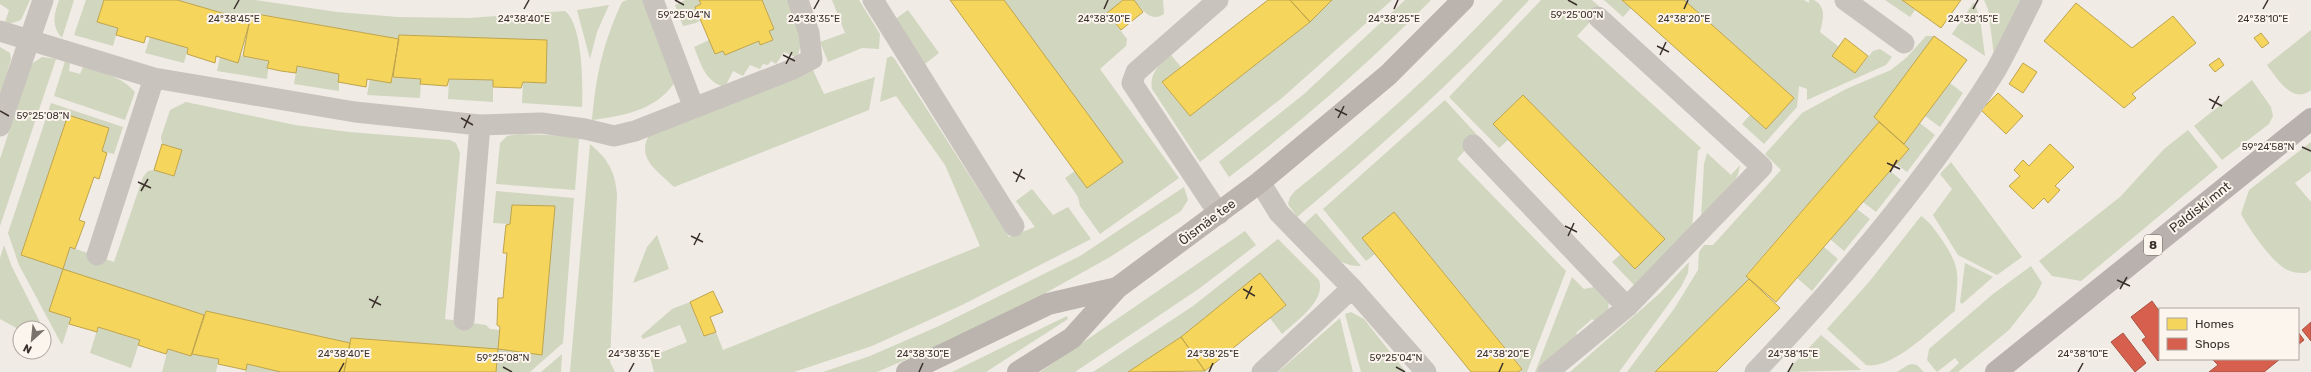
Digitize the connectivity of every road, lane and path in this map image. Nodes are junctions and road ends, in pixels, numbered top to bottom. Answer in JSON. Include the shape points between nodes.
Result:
{"nodes":[{"id":1,"x":43,"y":0,"type":"edge"},
{"id":2,"x":653,"y":0,"type":"edge"},
{"id":3,"x":798,"y":0,"type":"edge"},
{"id":4,"x":873,"y":0,"type":"edge"},
{"id":5,"x":1218,"y":0,"type":"edge"},
{"id":6,"x":1463,"y":0,"type":"edge"},
{"id":7,"x":1846,"y":0,"type":"edge"},
{"id":8,"x":2032,"y":0,"type":"edge"},
{"id":9,"x":1598,"y":17,"type":"dead end"},
{"id":10,"x":0,"y":31,"type":"edge"},
{"id":11,"x":28,"y":40,"type":"junction"},
{"id":12,"x":1904,"y":43,"type":"dead end"},
{"id":13,"x":154,"y":78,"type":"junction"},
{"id":14,"x":694,"y":108,"type":"junction"},
{"id":15,"x":2311,"y":119,"type":"edge"},
{"id":16,"x":480,"y":124,"type":"junction"},
{"id":17,"x":0,"y":126,"type":"edge"},
{"id":18,"x":1473,"y":145,"type":"dead end"},
{"id":19,"x":1260,"y":182,"type":"junction"},
{"id":20,"x":1219,"y":214,"type":"junction"},
{"id":21,"x":1014,"y":226,"type":"dead end"},
{"id":22,"x":97,"y":255,"type":"dead end"},
{"id":23,"x":1117,"y":288,"type":"junction"},
{"id":24,"x":1352,"y":288,"type":"junction"},
{"id":25,"x":1627,"y":307,"type":"junction"},
{"id":26,"x":464,"y":320,"type":"dead end"},
{"id":27,"x":907,"y":372,"type":"edge"},
{"id":28,"x":1018,"y":372,"type":"edge"},
{"id":29,"x":1262,"y":372,"type":"edge"},
{"id":30,"x":1426,"y":372,"type":"edge"},
{"id":31,"x":1548,"y":372,"type":"edge"},
{"id":32,"x":1755,"y":372,"type":"edge"},
{"id":33,"x":1996,"y":372,"type":"edge"}],
"edges":[{"from":1,"to":11,"type":"street"},
{"from":2,"to":14,"type":"street"},
{"from":3,"to":14,"type":"street","via":[[810,33],[812,59]]},
{"from":4,"to":21,"type":"street"},
{"from":5,"to":20,"type":"street","via":[[1136,72],[1132,83]]},
{"from":6,"to":19,"type":"main road","name":"Õismäe tee","via":[[1388,75]]},
{"from":7,"to":12,"type":"street"},
{"from":8,"to":32,"type":"street","via":[[1996,69],[1906,196],[1808,316]]},
{"from":9,"to":25,"type":"street","via":[[1762,167]]},
{"from":10,"to":11,"type":"street"},
{"from":11,"to":13,"type":"street"},
{"from":11,"to":17,"type":"street"},
{"from":13,"to":16,"type":"street","via":[[355,112]]},
{"from":13,"to":22,"type":"street"},
{"from":14,"to":16,"type":"street","via":[[635,131],[614,136],[541,123]]},
{"from":15,"to":33,"type":"main road","name":"Paldiski mnt","number":"8"},
{"from":16,"to":26,"type":"street"},
{"from":18,"to":25,"type":"street"},
{"from":19,"to":20,"type":"main road","name":"Õismäe tee"},
{"from":19,"to":24,"type":"street","via":[[1279,213]]},
{"from":20,"to":23,"type":"main road","name":"Õismäe tee"},
{"from":23,"to":27,"type":"main road","name":"Õismäe tee","via":[[1048,304]]},
{"from":23,"to":28,"type":"main road","via":[[1072,338]]},
{"from":24,"to":29,"type":"street"},
{"from":24,"to":30,"type":"street"},
{"from":25,"to":31,"type":"street"}]}
